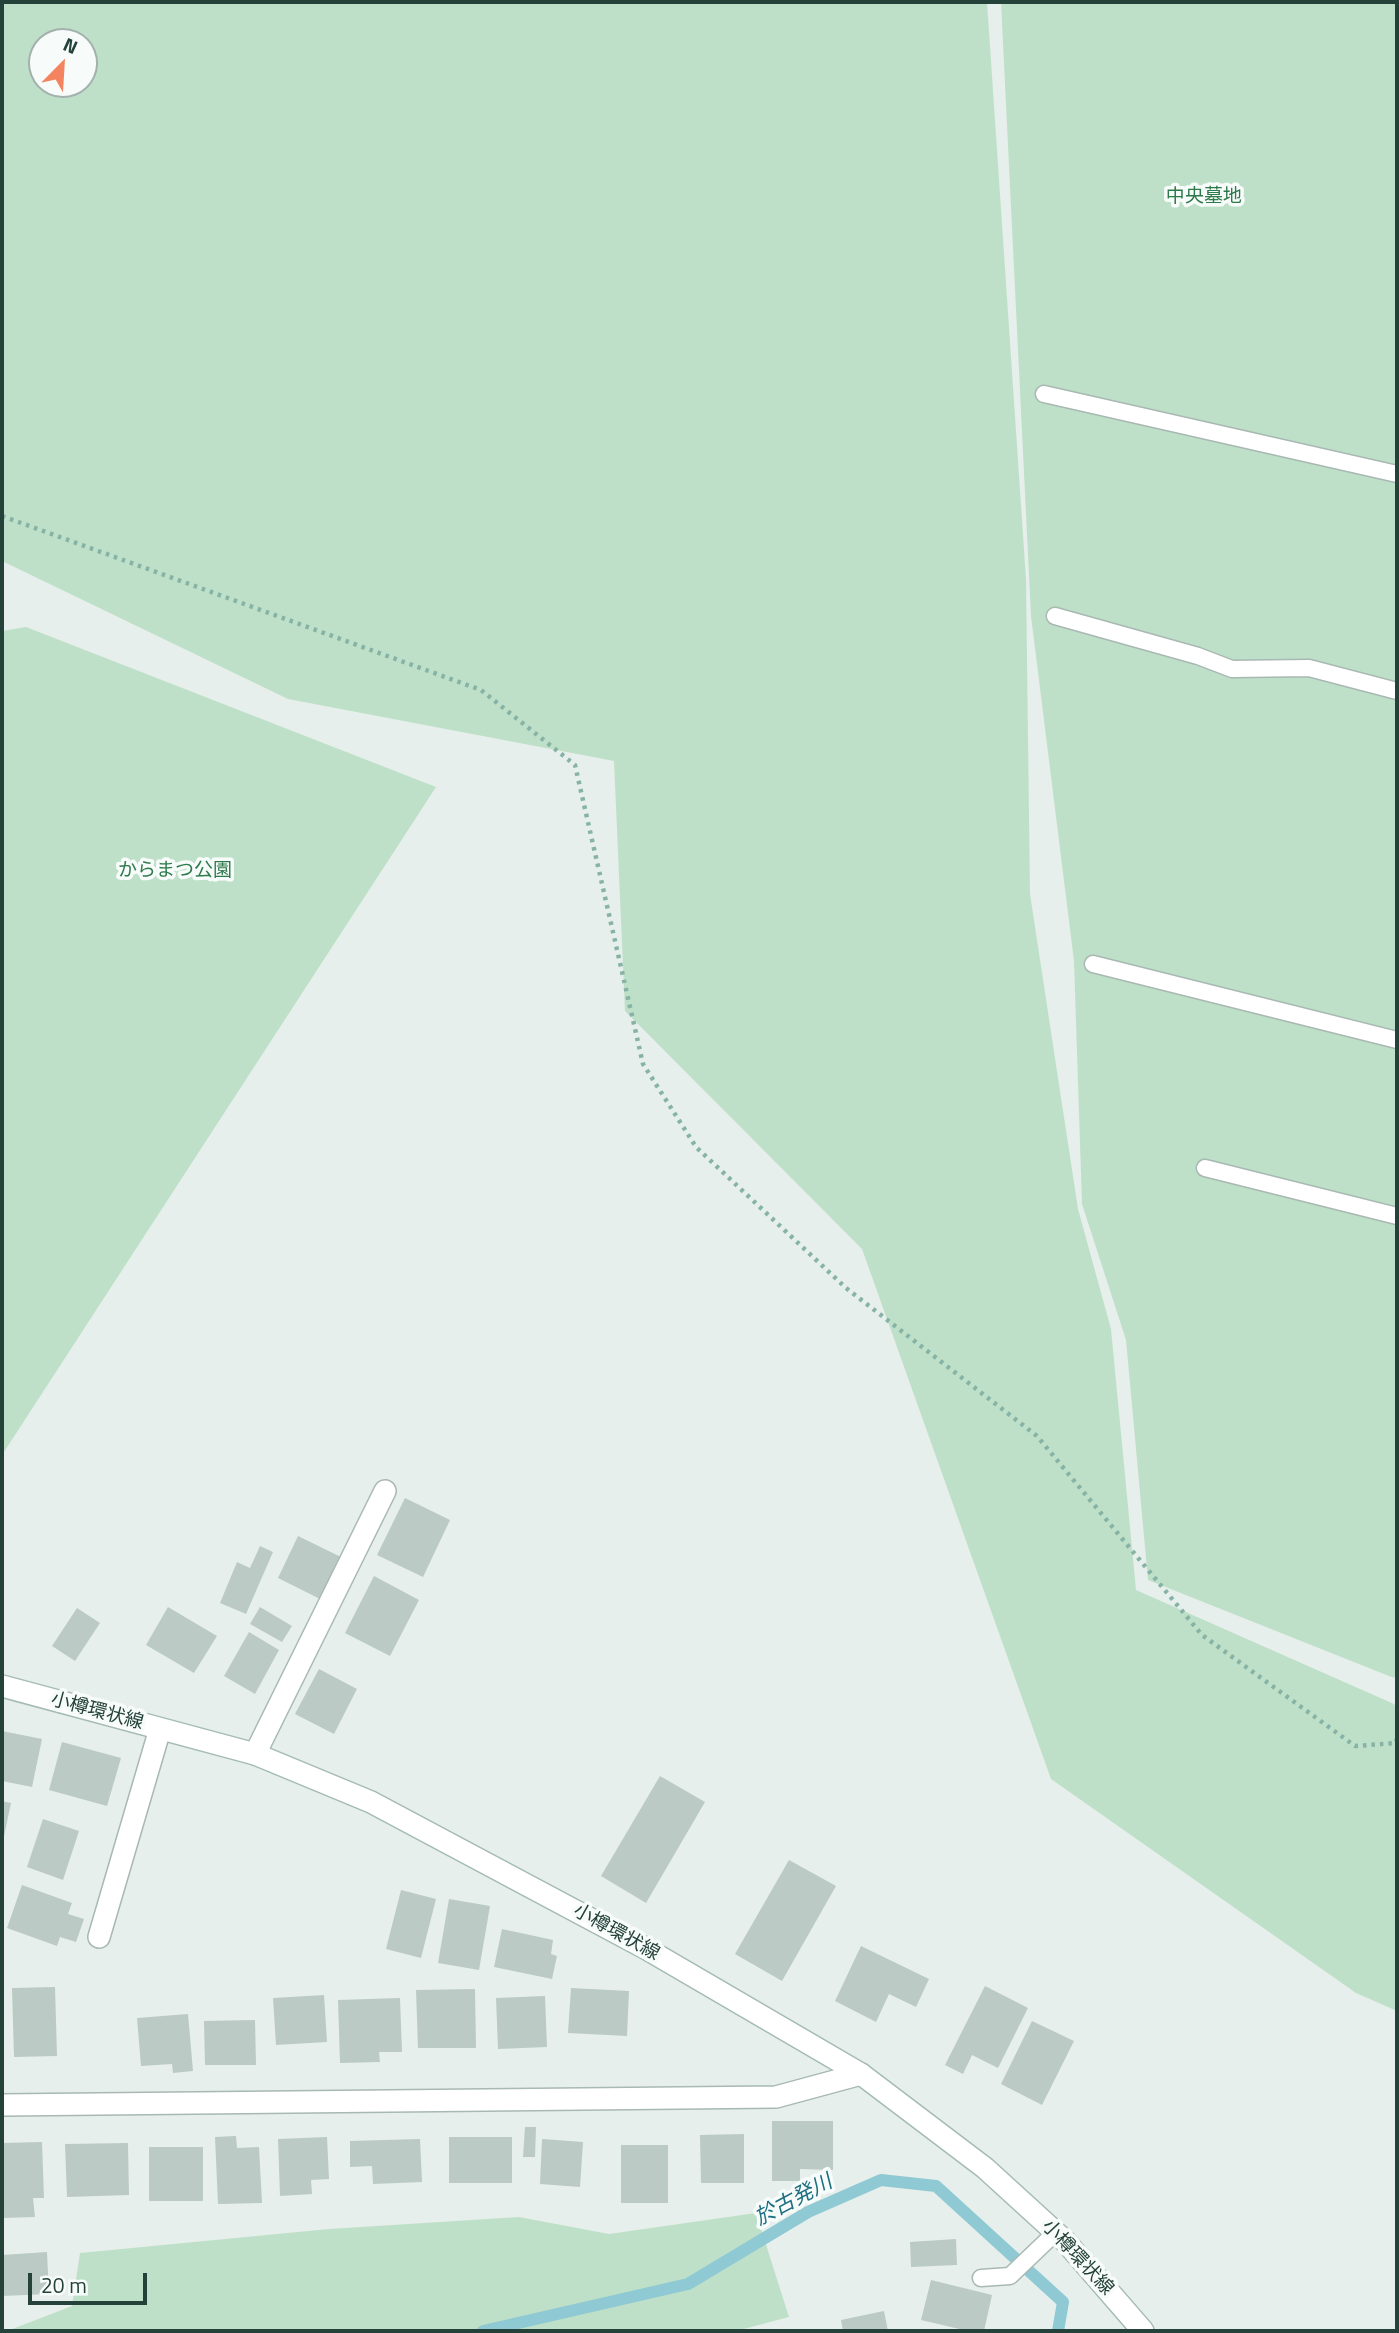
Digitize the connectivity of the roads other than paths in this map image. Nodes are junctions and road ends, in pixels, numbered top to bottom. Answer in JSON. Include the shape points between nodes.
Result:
{"nodes":[{"id":1,"x":1044,"y":394,"type":"dead end"},
{"id":2,"x":1397,"y":474,"type":"edge"},
{"id":3,"x":1055,"y":616,"type":"dead end"},
{"id":4,"x":1397,"y":691,"type":"edge"},
{"id":5,"x":1093,"y":964,"type":"dead end"},
{"id":6,"x":1397,"y":1040,"type":"edge"},
{"id":7,"x":1205,"y":1168,"type":"dead end"},
{"id":8,"x":1397,"y":1216,"type":"edge"},
{"id":9,"x":385,"y":1492,"type":"dead end"},
{"id":10,"x":2,"y":1686,"type":"edge"},
{"id":11,"x":160,"y":1729,"type":"junction"},
{"id":12,"x":255,"y":1754,"type":"junction"},
{"id":13,"x":99,"y":1937,"type":"dead end"},
{"id":14,"x":861,"y":2074,"type":"junction"},
{"id":15,"x":2,"y":2105,"type":"edge"},
{"id":16,"x":1055,"y":2233,"type":"junction"},
{"id":17,"x":981,"y":2278,"type":"dead end"},
{"id":18,"x":1143,"y":2331,"type":"edge"}],
"edges":[{"from":1,"to":2,"type":"lane"},
{"from":3,"to":4,"type":"lane","via":[[1232,669],[1309,668]]},
{"from":5,"to":6,"type":"lane"},
{"from":7,"to":8,"type":"lane"},
{"from":9,"to":12,"type":"street"},
{"from":10,"to":11,"type":"street","name":"小樽環状線"},
{"from":11,"to":12,"type":"street","name":"小樽環状線"},
{"from":11,"to":13,"type":"street"},
{"from":12,"to":14,"type":"street","name":"小樽環状線","via":[[372,1802],[645,1948]]},
{"from":14,"to":15,"type":"street","via":[[776,2097]]},
{"from":14,"to":16,"type":"street","name":"小樽環状線","via":[[985,2168]]},
{"from":16,"to":17,"type":"lane","via":[[1010,2276]]},
{"from":16,"to":18,"type":"street","name":"小樽環状線"}]}
